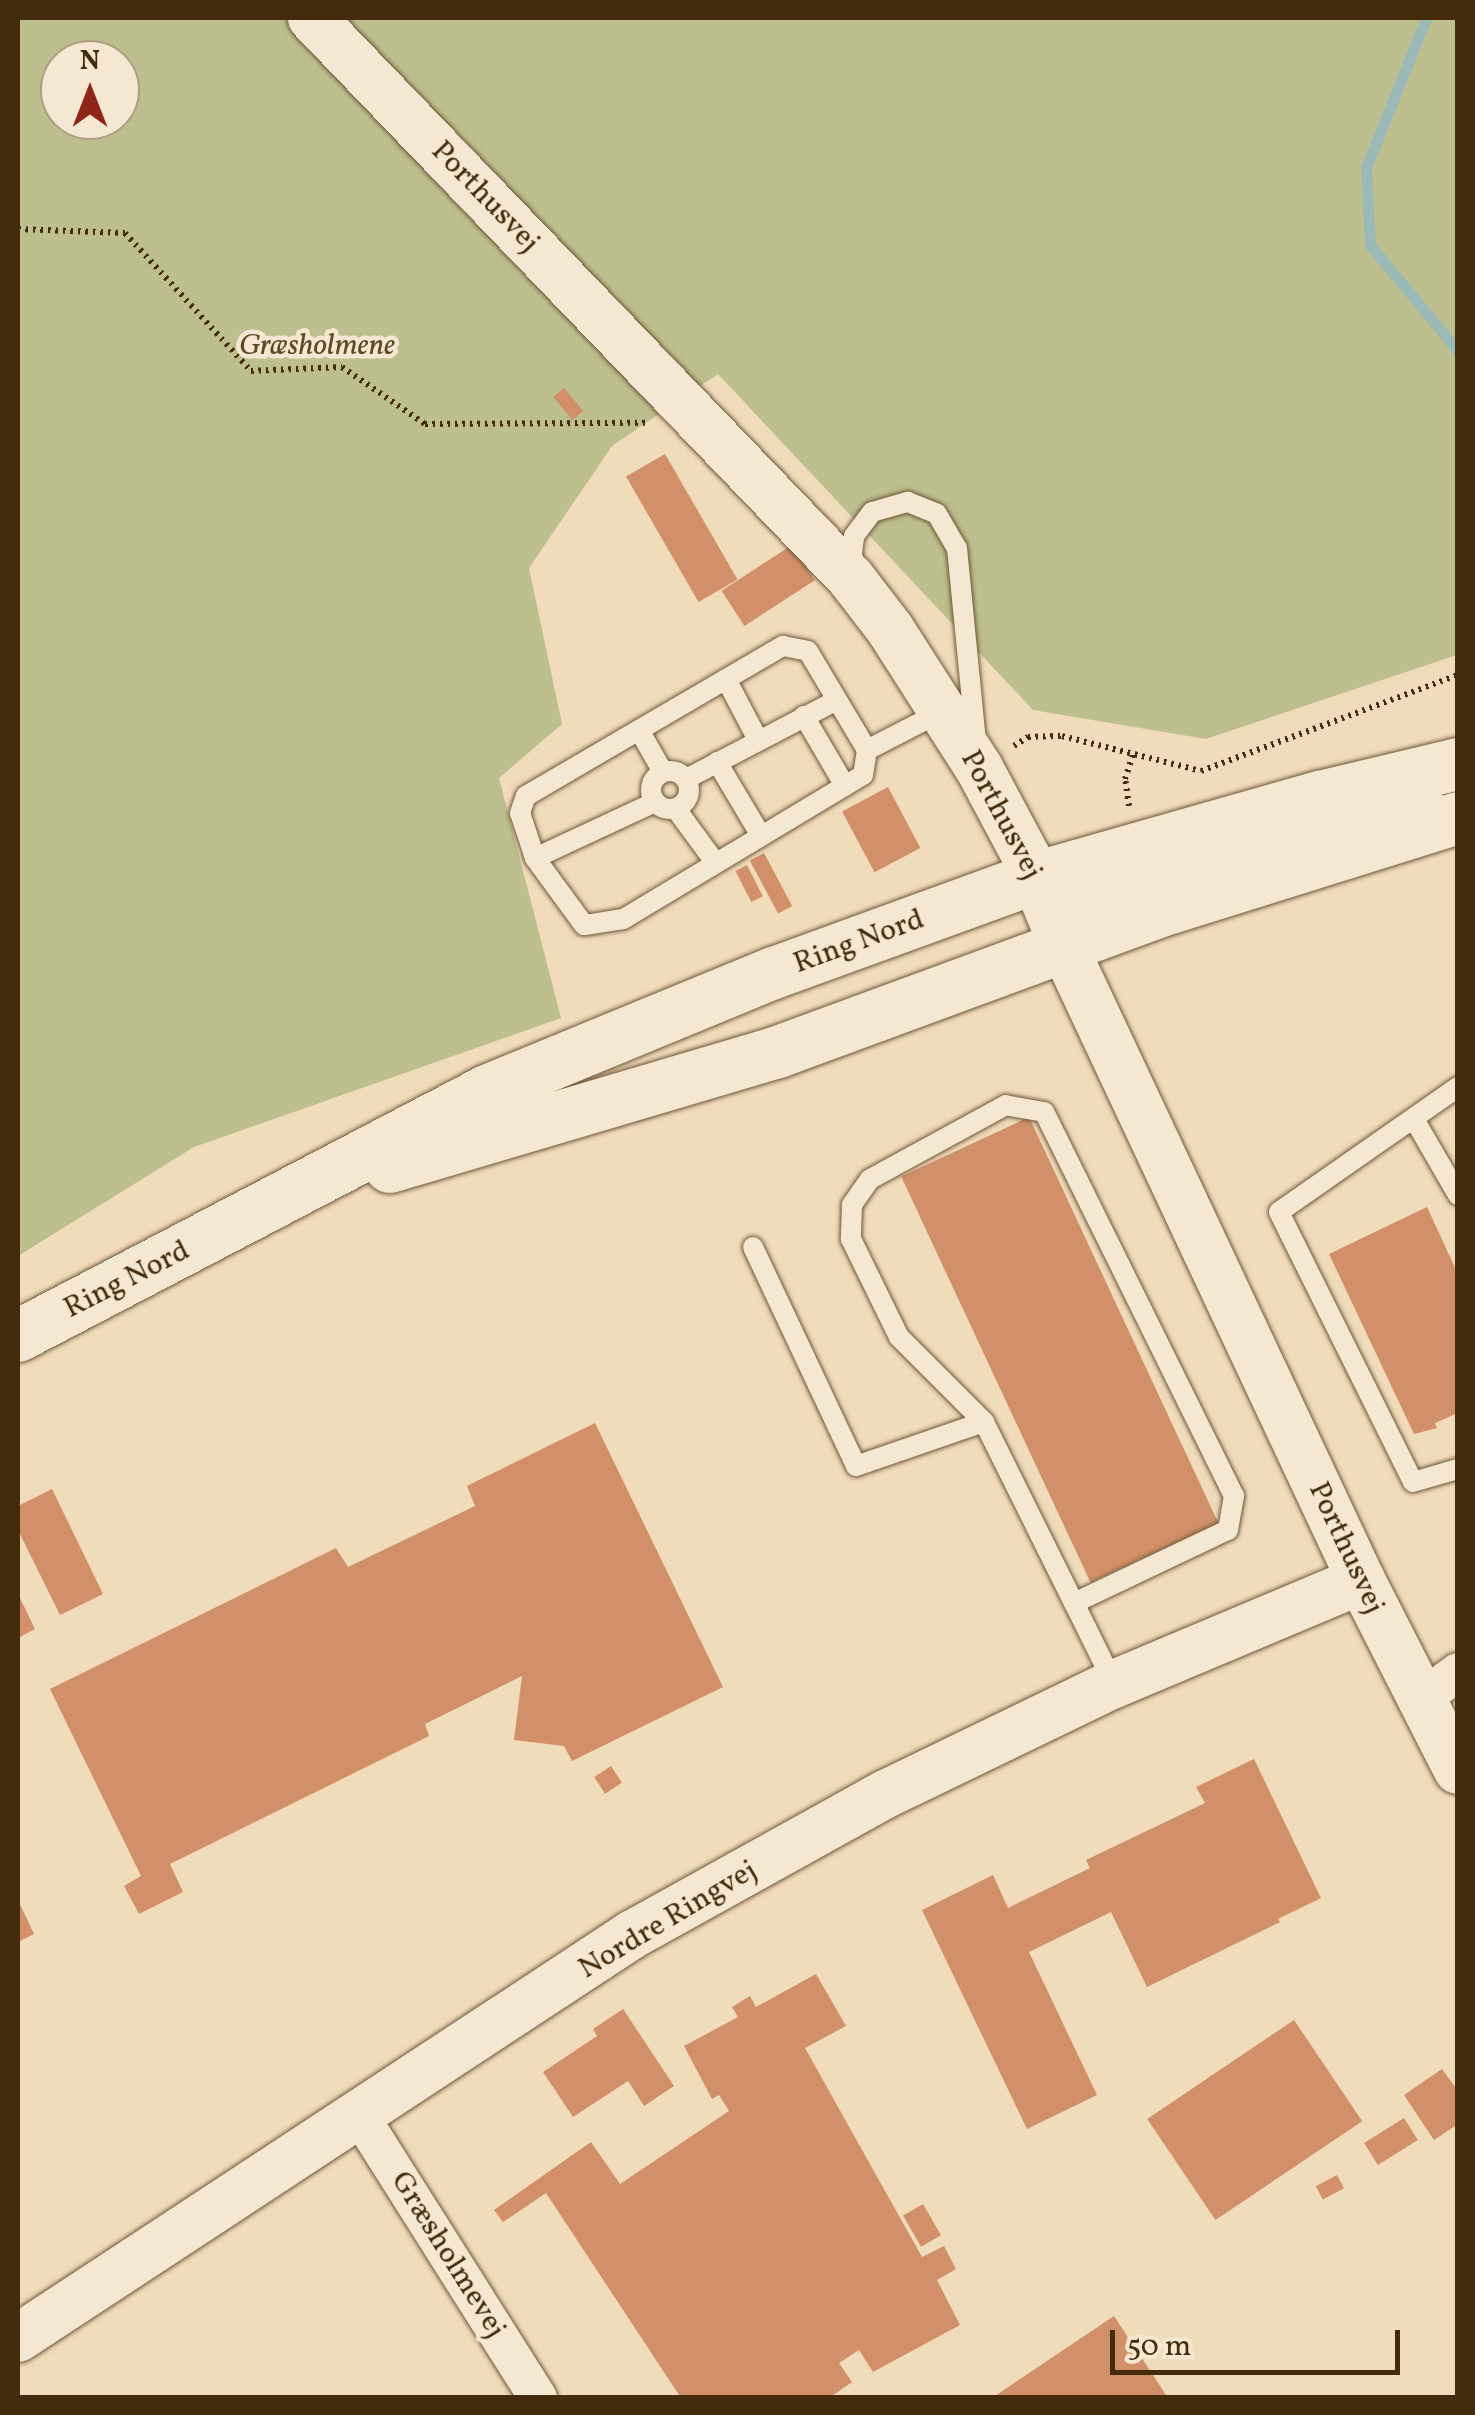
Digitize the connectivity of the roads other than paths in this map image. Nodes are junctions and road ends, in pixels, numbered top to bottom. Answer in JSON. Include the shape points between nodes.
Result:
{"nodes":[{"id":1,"x":312,"y":18,"type":"edge"},
{"id":2,"x":850,"y":578,"type":"junction"},
{"id":3,"x":726,"y":679,"type":"junction"},
{"id":4,"x":837,"y":700,"type":"junction"},
{"id":5,"x":943,"y":711,"type":"junction"},
{"id":6,"x":804,"y":716,"type":"junction"},
{"id":7,"x":639,"y":730,"type":"junction"},
{"id":8,"x":758,"y":740,"type":"junction"},
{"id":9,"x":867,"y":750,"type":"junction"},
{"id":10,"x":717,"y":762,"type":"junction"},
{"id":11,"x":1458,"y":764,"type":"edge"},
{"id":12,"x":979,"y":768,"type":"junction"},
{"id":13,"x":663,"y":772,"type":"junction"},
{"id":14,"x":686,"y":778,"type":"junction"},
{"id":15,"x":845,"y":786,"type":"junction"},
{"id":16,"x":1458,"y":786,"type":"edge"},
{"id":17,"x":654,"y":802,"type":"junction"},
{"id":18,"x":676,"y":809,"type":"junction"},
{"id":19,"x":1458,"y":818,"type":"edge"},
{"id":20,"x":760,"y":834,"type":"junction"},
{"id":21,"x":535,"y":858,"type":"junction"},
{"id":22,"x":715,"y":862,"type":"junction"},
{"id":23,"x":1035,"y":878,"type":"junction"},
{"id":24,"x":1063,"y":945,"type":"junction"},
{"id":25,"x":1458,"y":1087,"type":"edge"},
{"id":26,"x":1414,"y":1119,"type":"junction"},
{"id":27,"x":1458,"y":1194,"type":"edge"},
{"id":28,"x":289,"y":1195,"type":"junction"},
{"id":29,"x":754,"y":1247,"type":"dead end"},
{"id":30,"x":18,"y":1336,"type":"edge"},
{"id":31,"x":984,"y":1422,"type":"junction"},
{"id":32,"x":1458,"y":1469,"type":"edge"},
{"id":33,"x":1360,"y":1580,"type":"junction"},
{"id":34,"x":1074,"y":1604,"type":"junction"},
{"id":35,"x":1458,"y":1672,"type":"edge"},
{"id":36,"x":1114,"y":1684,"type":"junction"},
{"id":37,"x":1420,"y":1700,"type":"junction"},
{"id":38,"x":1458,"y":1770,"type":"edge"},
{"id":39,"x":358,"y":2113,"type":"junction"},
{"id":40,"x":18,"y":2338,"type":"edge"},
{"id":41,"x":538,"y":2398,"type":"edge"}],
"edges":[{"from":1,"to":2,"type":"street","name":"Porthusvej"},
{"from":2,"to":5,"type":"street","name":"Porthusvej"},
{"from":2,"to":12,"type":"lane","via":[[854,536],[872,512],[908,502],[937,514],[957,548]]},
{"from":3,"to":4,"type":"lane","via":[[783,646],[798,646],[808,651]]},
{"from":3,"to":7,"type":"lane"},
{"from":3,"to":8,"type":"lane"},
{"from":4,"to":6,"type":"lane"},
{"from":4,"to":9,"type":"lane"},
{"from":5,"to":9,"type":"lane"},
{"from":5,"to":12,"type":"street","name":"Porthusvej"},
{"from":6,"to":8,"type":"lane"},
{"from":6,"to":15,"type":"lane"},
{"from":7,"to":13,"type":"lane"},
{"from":7,"to":21,"type":"lane","via":[[526,796],[520,813]]},
{"from":8,"to":10,"type":"lane"},
{"from":9,"to":15,"type":"lane","via":[[862,775]]},
{"from":10,"to":14,"type":"lane"},
{"from":10,"to":20,"type":"lane"},
{"from":11,"to":23,"type":"main road","name":"Ring Nord"},
{"from":12,"to":23,"type":"street","name":"Porthusvej"},
{"from":13,"to":14,"type":"lane"},
{"from":13,"to":17,"type":"lane","via":[[650,791]]},
{"from":14,"to":18,"type":"lane","via":[[690,790]]},
{"from":15,"to":20,"type":"lane"},
{"from":16,"to":24,"type":"street","via":[[1148,877],[1093,900]]},
{"from":17,"to":18,"type":"lane"},
{"from":17,"to":21,"type":"lane"},
{"from":18,"to":22,"type":"lane"},
{"from":19,"to":24,"type":"main road","name":"Ring Nord"},
{"from":20,"to":22,"type":"lane"},
{"from":21,"to":22,"type":"lane","via":[[584,925],[623,920]]},
{"from":23,"to":24,"type":"street","name":"Porthusvej"},
{"from":23,"to":28,"type":"main road","name":"Ring Nord","via":[[774,973],[487,1091]]},
{"from":24,"to":28,"type":"main road","name":"Ring Nord","via":[[778,1052]]},
{"from":24,"to":33,"type":"street","name":"Porthusvej"},
{"from":25,"to":26,"type":"lane"},
{"from":26,"to":27,"type":"lane"},
{"from":26,"to":32,"type":"lane","via":[[1280,1212],[1412,1482]]},
{"from":28,"to":30,"type":"main road","name":"Ring Nord"},
{"from":29,"to":31,"type":"lane","via":[[856,1466]]},
{"from":31,"to":34,"type":"lane"},
{"from":31,"to":34,"type":"lane","via":[[900,1337],[851,1239],[852,1205],[870,1179],[1006,1105],[1044,1112],[1234,1496],[1228,1530]]},
{"from":33,"to":36,"type":"street","name":"Nordre Ringvej"},
{"from":33,"to":37,"type":"street","name":"Porthusvej"},
{"from":34,"to":36,"type":"lane"},
{"from":35,"to":37,"type":"street"},
{"from":36,"to":39,"type":"street","name":"Nordre Ringvej","via":[[886,1794],[633,1934]]},
{"from":37,"to":38,"type":"street","name":"Porthusvej"},
{"from":39,"to":40,"type":"street","name":"Nordre Ringvej"},
{"from":39,"to":41,"type":"street","name":"Græsholmevej"}]}
